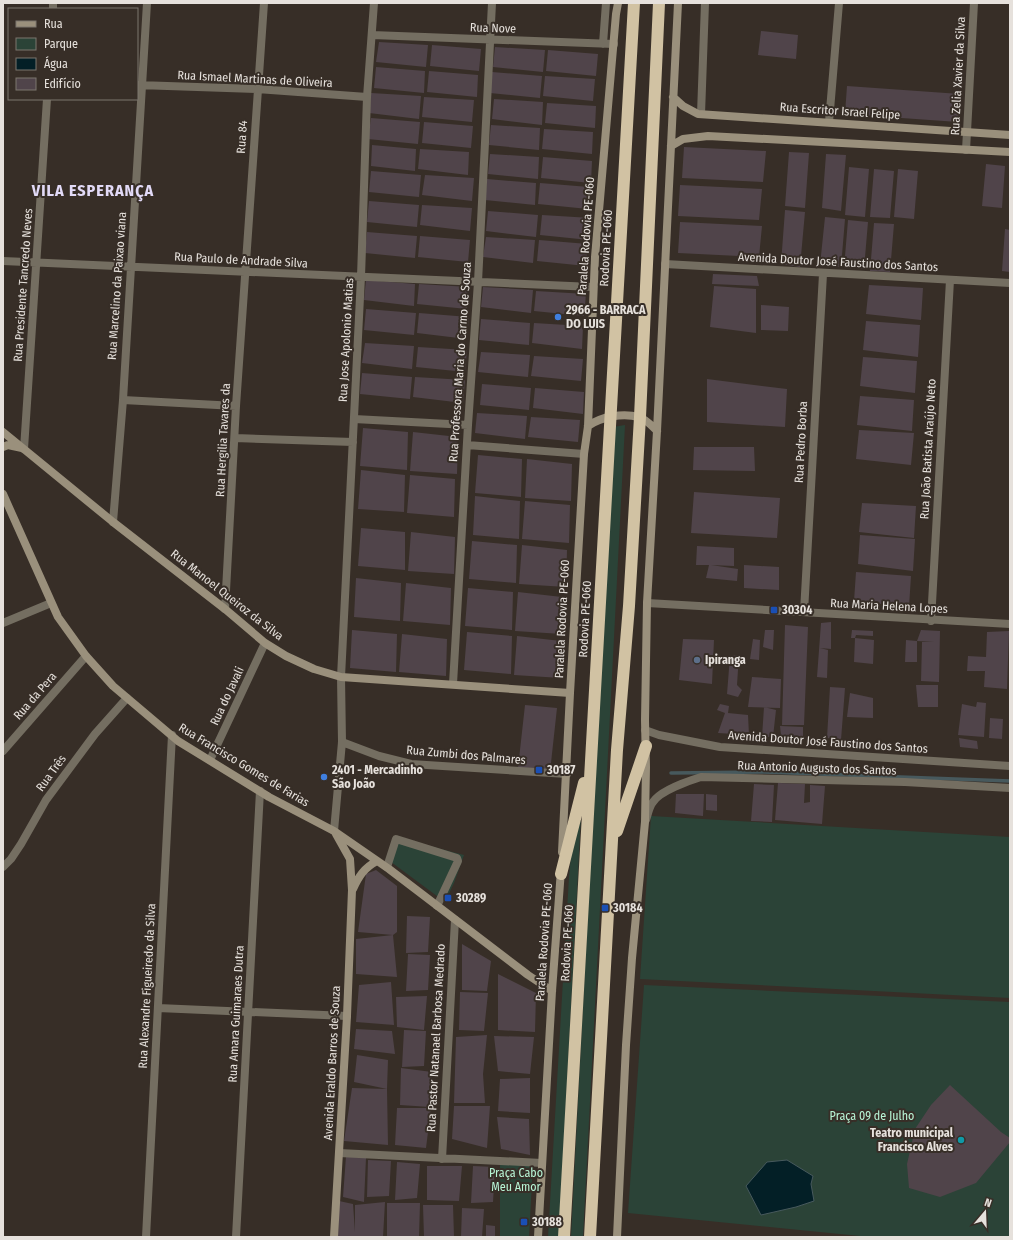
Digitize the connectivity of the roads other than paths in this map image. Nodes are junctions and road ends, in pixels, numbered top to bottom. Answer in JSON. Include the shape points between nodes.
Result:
{"nodes":[{"id":1,"x":147,"y":3,"type":"edge"},
{"id":2,"x":264,"y":3,"type":"edge"},
{"id":3,"x":374,"y":3,"type":"edge"},
{"id":4,"x":492,"y":3,"type":"edge"},
{"id":5,"x":606,"y":3,"type":"edge"},
{"id":6,"x":618,"y":3,"type":"edge"},
{"id":7,"x":634,"y":3,"type":"edge"},
{"id":8,"x":659,"y":3,"type":"edge"},
{"id":9,"x":679,"y":3,"type":"edge"},
{"id":10,"x":705,"y":3,"type":"edge"},
{"id":11,"x":839,"y":3,"type":"edge"},
{"id":12,"x":974,"y":3,"type":"edge"},
{"id":13,"x":372,"y":35,"type":"junction"},
{"id":14,"x":490,"y":40,"type":"junction"},
{"id":15,"x":603,"y":44,"type":"junction"},
{"id":16,"x":614,"y":44,"type":"junction"},
{"id":17,"x":140,"y":85,"type":"edge"},
{"id":18,"x":257,"y":89,"type":"junction"},
{"id":19,"x":367,"y":97,"type":"junction"},
{"id":20,"x":673,"y":98,"type":"junction"},
{"id":21,"x":47,"y":100,"type":"edge"},
{"id":22,"x":701,"y":114,"type":"junction"},
{"id":23,"x":829,"y":122,"type":"junction"},
{"id":24,"x":967,"y":133,"type":"junction"},
{"id":25,"x":1010,"y":135,"type":"edge"},
{"id":26,"x":671,"y":146,"type":"junction"},
{"id":27,"x":966,"y":150,"type":"junction"},
{"id":28,"x":1010,"y":152,"type":"edge"},
{"id":29,"x":3,"y":261,"type":"edge"},
{"id":30,"x":36,"y":262,"type":"junction"},
{"id":31,"x":665,"y":264,"type":"junction"},
{"id":32,"x":130,"y":267,"type":"junction"},
{"id":33,"x":244,"y":272,"type":"junction"},
{"id":34,"x":823,"y":274,"type":"junction"},
{"id":35,"x":361,"y":277,"type":"junction"},
{"id":36,"x":950,"y":280,"type":"junction"},
{"id":37,"x":478,"y":282,"type":"junction"},
{"id":38,"x":1010,"y":283,"type":"edge"},
{"id":39,"x":594,"y":286,"type":"junction"},
{"id":40,"x":122,"y":400,"type":"junction"},
{"id":41,"x":236,"y":406,"type":"junction"},
{"id":42,"x":611,"y":416,"type":"junction"},
{"id":43,"x":640,"y":417,"type":"junction"},
{"id":44,"x":354,"y":419,"type":"junction"},
{"id":45,"x":468,"y":425,"type":"junction"},
{"id":46,"x":588,"y":426,"type":"junction"},
{"id":47,"x":657,"y":431,"type":"junction"},
{"id":48,"x":3,"y":432,"type":"edge"},
{"id":49,"x":235,"y":438,"type":"junction"},
{"id":50,"x":353,"y":442,"type":"junction"},
{"id":51,"x":467,"y":445,"type":"junction"},
{"id":52,"x":3,"y":447,"type":"edge"},
{"id":53,"x":24,"y":449,"type":"junction"},
{"id":54,"x":584,"y":454,"type":"junction"},
{"id":55,"x":3,"y":494,"type":"edge"},
{"id":56,"x":114,"y":522,"type":"junction"},
{"id":57,"x":51,"y":603,"type":"junction"},
{"id":58,"x":647,"y":603,"type":"junction"},
{"id":59,"x":225,"y":609,"type":"junction"},
{"id":60,"x":804,"y":612,"type":"junction"},
{"id":61,"x":931,"y":620,"type":"junction"},
{"id":62,"x":3,"y":623,"type":"edge"},
{"id":63,"x":1010,"y":624,"type":"edge"},
{"id":64,"x":265,"y":643,"type":"junction"},
{"id":65,"x":86,"y":656,"type":"junction"},
{"id":66,"x":341,"y":677,"type":"junction"},
{"id":67,"x":453,"y":684,"type":"junction"},
{"id":68,"x":570,"y":693,"type":"junction"},
{"id":69,"x":127,"y":698,"type":"junction"},
{"id":70,"x":645,"y":730,"type":"junction"},
{"id":71,"x":172,"y":735,"type":"junction"},
{"id":72,"x":342,"y":742,"type":"junction"},
{"id":73,"x":646,"y":746,"type":"junction"},
{"id":74,"x":3,"y":751,"type":"edge"},
{"id":75,"x":591,"y":759,"type":"junction"},
{"id":76,"x":210,"y":760,"type":"junction"},
{"id":77,"x":1010,"y":766,"type":"edge"},
{"id":78,"x":567,"y":774,"type":"junction"},
{"id":79,"x":1010,"y":788,"type":"edge"},
{"id":80,"x":260,"y":791,"type":"junction"},
{"id":81,"x":645,"y":822,"type":"junction"},
{"id":82,"x":334,"y":831,"type":"junction"},
{"id":83,"x":612,"y":845,"type":"junction"},
{"id":84,"x":378,"y":861,"type":"junction"},
{"id":85,"x":3,"y":867,"type":"edge"},
{"id":86,"x":387,"y":867,"type":"junction"},
{"id":87,"x":561,"y":874,"type":"junction"},
{"id":88,"x":352,"y":890,"type":"junction"},
{"id":89,"x":437,"y":906,"type":"junction"},
{"id":90,"x":455,"y":920,"type":"junction"},
{"id":91,"x":552,"y":991,"type":"junction"},
{"id":92,"x":158,"y":1008,"type":"junction"},
{"id":93,"x":249,"y":1012,"type":"junction"},
{"id":94,"x":347,"y":1016,"type":"junction"},
{"id":95,"x":339,"y":1153,"type":"junction"},
{"id":96,"x":442,"y":1159,"type":"junction"},
{"id":97,"x":542,"y":1163,"type":"junction"},
{"id":98,"x":146,"y":1237,"type":"edge"},
{"id":99,"x":236,"y":1237,"type":"edge"},
{"id":100,"x":334,"y":1237,"type":"edge"},
{"id":101,"x":538,"y":1237,"type":"edge"},
{"id":102,"x":564,"y":1237,"type":"edge"},
{"id":103,"x":590,"y":1237,"type":"edge"},
{"id":104,"x":617,"y":1237,"type":"edge"}],
"edges":[{"from":1,"to":17,"type":"street","name":"Rua Marcelino da Paixao viana"},
{"from":2,"to":18,"type":"street","name":"Rua 84"},
{"from":3,"to":13,"type":"street","name":"Rua Jose Apolonio Matias"},
{"from":4,"to":14,"type":"street","name":"Rua Professora Maria do Carmo de Souza"},
{"from":5,"to":15,"type":"street"},
{"from":6,"to":16,"type":"street","name":"Paralela Rodovia PE-060"},
{"from":7,"to":42,"type":"highway","name":"Rodovia PE-060"},
{"from":8,"to":43,"type":"highway"},
{"from":9,"to":20,"type":"street"},
{"from":10,"to":22,"type":"street"},
{"from":11,"to":23,"type":"street"},
{"from":12,"to":24,"type":"street","name":"Rua Zelia Xavier da Silva"},
{"from":13,"to":14,"type":"street","name":"Rua Nove"},
{"from":13,"to":19,"type":"street","name":"Rua Jose Apolonio Matias"},
{"from":14,"to":15,"type":"street","name":"Rua Nove"},
{"from":14,"to":37,"type":"street","name":"Rua Professora Maria do Carmo de Souza"},
{"from":15,"to":16,"type":"street","name":"Rua Nove"},
{"from":16,"to":39,"type":"street","name":"Paralela Rodovia PE-060"},
{"from":17,"to":18,"type":"street","name":"Rua Ismael Martinas de Oliveira"},
{"from":17,"to":32,"type":"street","name":"Rua Marcelino da Paixao viana"},
{"from":18,"to":19,"type":"street","name":"Rua Ismael Martinas de Oliveira"},
{"from":18,"to":33,"type":"street","name":"Rua 84"},
{"from":19,"to":35,"type":"street","name":"Rua Jose Apolonio Matias"},
{"from":20,"to":22,"type":"street","name":"Rua Escritor Israel Felipe"},
{"from":20,"to":26,"type":"street"},
{"from":21,"to":30,"type":"street","name":"Rua Presidente Tancredo Neves"},
{"from":22,"to":23,"type":"street","name":"Rua Escritor Israel Felipe"},
{"from":23,"to":24,"type":"street","name":"Rua Escritor Israel Felipe"},
{"from":24,"to":25,"type":"street","name":"Rua Escritor Israel Felipe"},
{"from":24,"to":27,"type":"street","name":"Rua Zelia Xavier da Silva"},
{"from":26,"to":27,"type":"street","via":[[683,140],[708,136]]},
{"from":26,"to":31,"type":"street"},
{"from":27,"to":28,"type":"street"},
{"from":29,"to":30,"type":"street","name":"Rua Paulo de Andrade Silva"},
{"from":30,"to":32,"type":"street","name":"Rua Paulo de Andrade Silva"},
{"from":30,"to":53,"type":"street","name":"Rua Presidente Tancredo Neves"},
{"from":31,"to":34,"type":"street","name":"Avenida Doutor José Faustino dos Santos"},
{"from":31,"to":47,"type":"street"},
{"from":32,"to":33,"type":"street","name":"Rua Paulo de Andrade Silva"},
{"from":32,"to":40,"type":"street","name":"Rua Marcelino da Paixao viana"},
{"from":33,"to":35,"type":"street","name":"Rua Paulo de Andrade Silva"},
{"from":33,"to":41,"type":"street","name":"Rua Hergilia Tavares da"},
{"from":34,"to":36,"type":"street","name":"Avenida Doutor José Faustino dos Santos"},
{"from":34,"to":60,"type":"street","name":"Rua Pedro Borba"},
{"from":35,"to":37,"type":"street","name":"Rua Paulo de Andrade Silva"},
{"from":35,"to":44,"type":"street","name":"Rua Jose Apolonio Matias"},
{"from":36,"to":38,"type":"street","name":"Avenida Doutor José Faustino dos Santos"},
{"from":36,"to":61,"type":"street","name":"Rua João Batista Araújo Neto"},
{"from":37,"to":39,"type":"street","name":"Rua Paulo de Andrade Silva"},
{"from":37,"to":45,"type":"street","name":"Rua Professora Maria do Carmo de Souza"},
{"from":39,"to":46,"type":"street","name":"Paralela Rodovia PE-060"},
{"from":40,"to":41,"type":"street"},
{"from":40,"to":56,"type":"street","name":"Rua Marcelino da Paixao viana"},
{"from":41,"to":49,"type":"street","name":"Rua Hergilia Tavares da"},
{"from":42,"to":43,"type":"street"},
{"from":42,"to":46,"type":"street","via":[[597,419]]},
{"from":42,"to":75,"type":"highway","name":"Rodovia PE-060"},
{"from":43,"to":47,"type":"street"},
{"from":43,"to":83,"type":"highway"},
{"from":44,"to":45,"type":"street"},
{"from":44,"to":50,"type":"street","name":"Rua Jose Apolonio Matias"},
{"from":45,"to":51,"type":"street","name":"Rua Professora Maria do Carmo de Souza"},
{"from":46,"to":54,"type":"street","name":"Paralela Rodovia PE-060"},
{"from":47,"to":58,"type":"street"},
{"from":48,"to":53,"type":"street","name":"Rua Manoel Queiroz da Silva"},
{"from":49,"to":50,"type":"street"},
{"from":49,"to":59,"type":"street","name":"Rua Hergilia Tavares da"},
{"from":50,"to":66,"type":"street","name":"Rua Jose Apolonio Matias"},
{"from":51,"to":54,"type":"street"},
{"from":51,"to":67,"type":"street","name":"Rua Professora Maria do Carmo de Souza"},
{"from":52,"to":53,"type":"street","via":[[8,445]]},
{"from":53,"to":56,"type":"street","name":"Rua Manoel Queiroz da Silva"},
{"from":54,"to":68,"type":"street","name":"Paralela Rodovia PE-060"},
{"from":55,"to":57,"type":"street","name":"Rua Francisco Gomes de Farias"},
{"from":56,"to":59,"type":"street","name":"Rua Manoel Queiroz da Silva"},
{"from":57,"to":62,"type":"street"},
{"from":57,"to":65,"type":"street","name":"Rua Francisco Gomes de Farias"},
{"from":58,"to":60,"type":"street","name":"Rua Maria Helena Lopes"},
{"from":58,"to":70,"type":"street"},
{"from":59,"to":64,"type":"street","name":"Rua Manoel Queiroz da Silva"},
{"from":60,"to":61,"type":"street","name":"Rua Maria Helena Lopes"},
{"from":61,"to":63,"type":"street","name":"Rua Maria Helena Lopes"},
{"from":64,"to":66,"type":"street","name":"Rua Manoel Queiroz da Silva","via":[[314,669]]},
{"from":64,"to":76,"type":"street","name":"Rua do Javali"},
{"from":65,"to":69,"type":"street","name":"Rua Francisco Gomes de Farias"},
{"from":65,"to":74,"type":"street","name":"Rua da Pera"},
{"from":66,"to":67,"type":"street","name":"Rua Manoel Queiroz da Silva"},
{"from":66,"to":72,"type":"street","name":"Rua Jose Apolonio Matias"},
{"from":67,"to":68,"type":"street","name":"Rua Manoel Queiroz da Silva"},
{"from":68,"to":78,"type":"street","name":"Paralela Rodovia PE-060"},
{"from":69,"to":71,"type":"street","name":"Rua Francisco Gomes de Farias"},
{"from":69,"to":85,"type":"street","name":"Rua Três","via":[[95,734],[46,800],[21,844]]},
{"from":70,"to":73,"type":"street"},
{"from":70,"to":77,"type":"street","name":"Avenida Doutor José Faustino dos Santos","via":[[720,747]]},
{"from":71,"to":76,"type":"street","name":"Rua Francisco Gomes de Farias"},
{"from":71,"to":92,"type":"street","name":"Rua Alexandre Figueiredo da Silva"},
{"from":72,"to":78,"type":"street","name":"Rua Zumbi dos Palmares","via":[[379,756],[412,764]]},
{"from":72,"to":82,"type":"street","name":"Rua Jose Apolonio Matias"},
{"from":73,"to":81,"type":"street"},
{"from":73,"to":83,"type":"highway"},
{"from":75,"to":87,"type":"highway"},
{"from":75,"to":102,"type":"highway","name":"Rodovia PE-060"},
{"from":76,"to":80,"type":"street","name":"Rua Francisco Gomes de Farias"},
{"from":78,"to":87,"type":"street","name":"Paralela Rodovia PE-060"},
{"from":79,"to":81,"type":"street","name":"Rua Antonio Augusto dos Santos","via":[[905,782],[701,777],[674,787],[653,801]]},
{"from":80,"to":82,"type":"street","name":"Rua Francisco Gomes de Farias"},
{"from":80,"to":93,"type":"street","name":"Rua Amara Guimaraes Dutra"},
{"from":81,"to":104,"type":"street","via":[[627,1029]]},
{"from":82,"to":84,"type":"street","name":"Rua Francisco Gomes de Farias"},
{"from":82,"to":88,"type":"street","name":"Avenida Eraldo Barros de Souza","via":[[350,859]]},
{"from":83,"to":103,"type":"highway"},
{"from":84,"to":86,"type":"street","name":"Rua Francisco Gomes de Farias"},
{"from":84,"to":88,"type":"street","name":"Avenida Eraldo Barros de Souza","via":[[361,873]]},
{"from":86,"to":89,"type":"street","name":"Rua Francisco Gomes de Farias"},
{"from":86,"to":89,"type":"street","via":[[396,839],[456,857],[458,859]]},
{"from":87,"to":91,"type":"street","name":"Paralela Rodovia PE-060"},
{"from":88,"to":94,"type":"street","name":"Avenida Eraldo Barros de Souza"},
{"from":89,"to":90,"type":"street","name":"Rua Francisco Gomes de Farias"},
{"from":90,"to":91,"type":"street","name":"Rua Francisco Gomes de Farias"},
{"from":90,"to":96,"type":"street","name":"Rua Pastor Natanael Barbosa Medrado"},
{"from":91,"to":97,"type":"street","name":"Paralela Rodovia PE-060"},
{"from":92,"to":93,"type":"street"},
{"from":92,"to":98,"type":"street","name":"Rua Alexandre Figueiredo da Silva"},
{"from":93,"to":94,"type":"street"},
{"from":93,"to":99,"type":"street","name":"Rua Amara Guimaraes Dutra"},
{"from":94,"to":95,"type":"street","name":"Avenida Eraldo Barros de Souza"},
{"from":95,"to":96,"type":"street"},
{"from":95,"to":100,"type":"street","name":"Avenida Eraldo Barros de Souza"},
{"from":96,"to":97,"type":"street"},
{"from":97,"to":101,"type":"street","name":"Paralela Rodovia PE-060"}]}
